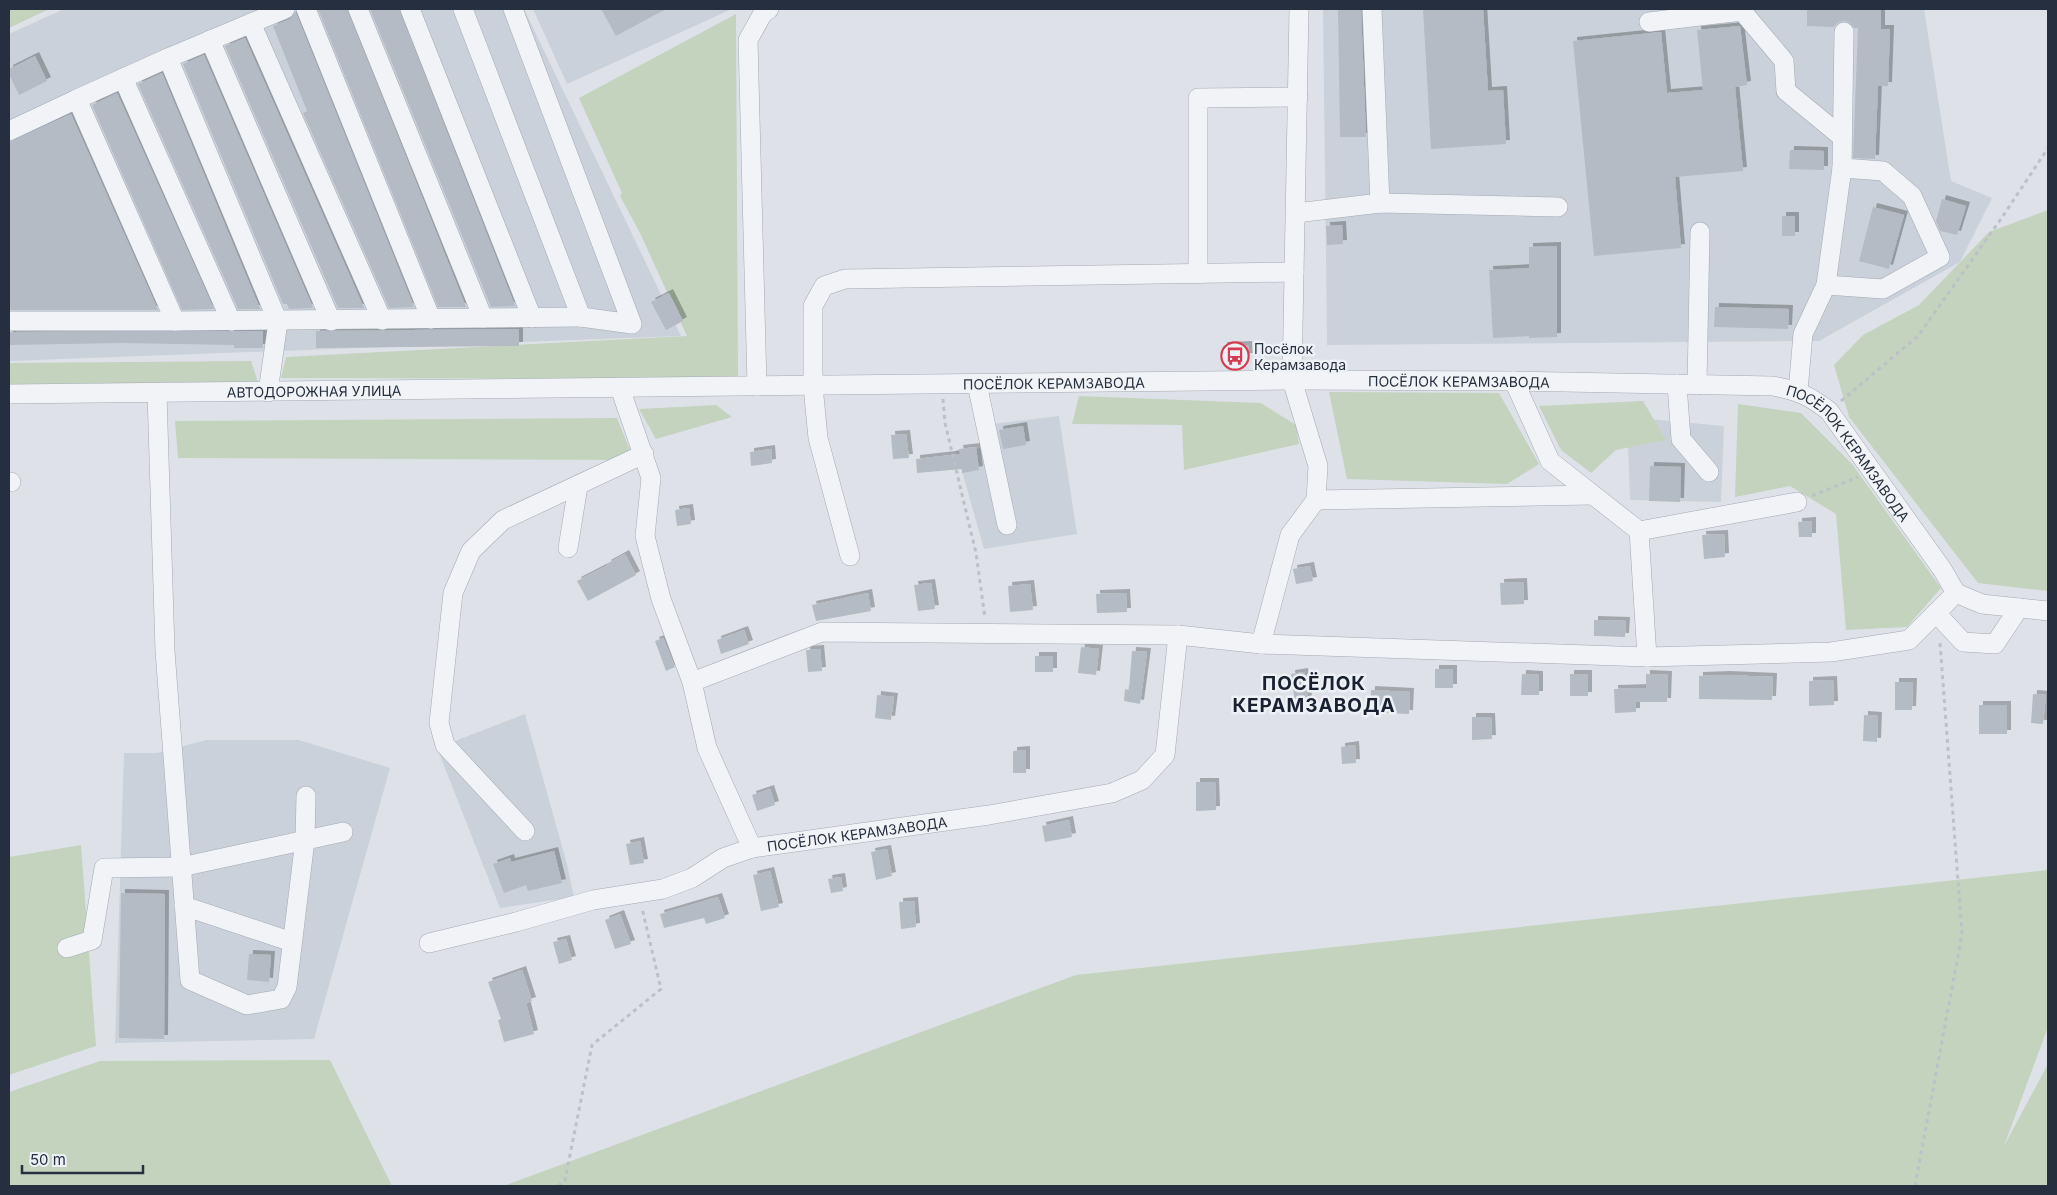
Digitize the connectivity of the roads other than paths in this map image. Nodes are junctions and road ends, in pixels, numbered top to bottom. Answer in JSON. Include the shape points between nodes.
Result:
{"nodes":[{"id":1,"x":285,"y":9,"type":"edge"},
{"id":2,"x":306,"y":9,"type":"edge"},
{"id":3,"x":358,"y":9,"type":"edge"},
{"id":4,"x":410,"y":9,"type":"edge"},
{"id":5,"x":463,"y":9,"type":"edge"},
{"id":6,"x":513,"y":9,"type":"edge"},
{"id":7,"x":768,"y":9,"type":"edge"},
{"id":8,"x":1299,"y":9,"type":"edge"},
{"id":9,"x":1372,"y":9,"type":"edge"},
{"id":10,"x":1650,"y":22,"type":"dead end"},
{"id":11,"x":251,"y":23,"type":"junction"},
{"id":12,"x":1844,"y":32,"type":"dead end"},
{"id":13,"x":210,"y":40,"type":"junction"},
{"id":14,"x":168,"y":58,"type":"junction"},
{"id":15,"x":123,"y":78,"type":"junction"},
{"id":16,"x":1298,"y":97,"type":"junction"},
{"id":17,"x":76,"y":99,"type":"junction"},
{"id":18,"x":9,"y":131,"type":"edge"},
{"id":19,"x":1842,"y":137,"type":"junction"},
{"id":20,"x":1842,"y":168,"type":"junction"},
{"id":21,"x":1380,"y":203,"type":"junction"},
{"id":22,"x":1558,"y":207,"type":"dead end"},
{"id":23,"x":1296,"y":213,"type":"junction"},
{"id":24,"x":1700,"y":232,"type":"dead end"},
{"id":25,"x":1294,"y":272,"type":"junction"},
{"id":26,"x":1198,"y":274,"type":"junction"},
{"id":27,"x":1826,"y":284,"type":"junction"},
{"id":28,"x":581,"y":317,"type":"junction"},
{"id":29,"x":483,"y":318,"type":"junction"},
{"id":30,"x":532,"y":318,"type":"junction"},
{"id":31,"x":431,"y":319,"type":"junction"},
{"id":32,"x":382,"y":320,"type":"junction"},
{"id":33,"x":231,"y":321,"type":"junction"},
{"id":34,"x":332,"y":321,"type":"junction"},
{"id":35,"x":9,"y":322,"type":"edge"},
{"id":36,"x":175,"y":322,"type":"junction"},
{"id":37,"x":278,"y":322,"type":"junction"},
{"id":38,"x":1292,"y":380,"type":"junction"},
{"id":39,"x":1514,"y":381,"type":"junction"},
{"id":40,"x":977,"y":384,"type":"junction"},
{"id":41,"x":1677,"y":384,"type":"junction"},
{"id":42,"x":1697,"y":385,"type":"junction"},
{"id":43,"x":757,"y":386,"type":"junction"},
{"id":44,"x":813,"y":386,"type":"junction"},
{"id":45,"x":620,"y":388,"type":"junction"},
{"id":46,"x":1798,"y":391,"type":"junction"},
{"id":47,"x":268,"y":392,"type":"junction"},
{"id":48,"x":157,"y":393,"type":"junction"},
{"id":49,"x":9,"y":394,"type":"edge"},
{"id":50,"x":644,"y":454,"type":"junction"},
{"id":51,"x":1709,"y":472,"type":"dead end"},
{"id":52,"x":578,"y":486,"type":"junction"},
{"id":53,"x":1593,"y":495,"type":"junction"},
{"id":54,"x":1316,"y":500,"type":"junction"},
{"id":55,"x":1797,"y":502,"type":"road end"},
{"id":56,"x":1007,"y":525,"type":"dead end"},
{"id":57,"x":1639,"y":531,"type":"junction"},
{"id":58,"x":568,"y":548,"type":"dead end"},
{"id":59,"x":850,"y":556,"type":"dead end"},
{"id":60,"x":1956,"y":592,"type":"junction"},
{"id":61,"x":2019,"y":608,"type":"junction"},
{"id":62,"x":2048,"y":611,"type":"edge"},
{"id":63,"x":1936,"y":613,"type":"junction"},
{"id":64,"x":1178,"y":635,"type":"junction"},
{"id":65,"x":1261,"y":644,"type":"junction"},
{"id":66,"x":1647,"y":657,"type":"junction"},
{"id":67,"x":692,"y":682,"type":"junction"},
{"id":68,"x":306,"y":796,"type":"dead end"},
{"id":69,"x":525,"y":831,"type":"dead end"},
{"id":70,"x":343,"y":832,"type":"dead end"},
{"id":71,"x":305,"y":840,"type":"junction"},
{"id":72,"x":752,"y":848,"type":"junction"},
{"id":73,"x":180,"y":867,"type":"junction"},
{"id":74,"x":184,"y":906,"type":"junction"},
{"id":75,"x":292,"y":942,"type":"junction"},
{"id":76,"x":429,"y":943,"type":"dead end"},
{"id":77,"x":67,"y":948,"type":"dead end"}],
"edges":[{"from":1,"to":11,"type":"street"},
{"from":2,"to":31,"type":"street"},
{"from":3,"to":29,"type":"street"},
{"from":4,"to":30,"type":"street"},
{"from":5,"to":28,"type":"street"},
{"from":6,"to":28,"type":"street","via":[[632,324]]},
{"from":7,"to":43,"type":"street","via":[[748,40]]},
{"from":8,"to":16,"type":"street"},
{"from":9,"to":21,"type":"street"},
{"from":10,"to":19,"type":"street","via":[[1742,11],[1784,61],[1786,91]]},
{"from":11,"to":13,"type":"street"},
{"from":11,"to":32,"type":"street"},
{"from":12,"to":19,"type":"street"},
{"from":13,"to":14,"type":"street"},
{"from":13,"to":34,"type":"street"},
{"from":14,"to":15,"type":"street"},
{"from":14,"to":37,"type":"street"},
{"from":15,"to":17,"type":"street"},
{"from":15,"to":33,"type":"street"},
{"from":16,"to":23,"type":"street"},
{"from":16,"to":26,"type":"street","via":[[1198,98]]},
{"from":17,"to":18,"type":"street"},
{"from":17,"to":36,"type":"street"},
{"from":19,"to":20,"type":"street"},
{"from":20,"to":27,"type":"street"},
{"from":20,"to":27,"type":"street","via":[[1883,171],[1912,196],[1940,258],[1883,289]]},
{"from":21,"to":22,"type":"street"},
{"from":21,"to":23,"type":"street"},
{"from":23,"to":25,"type":"street"},
{"from":24,"to":42,"type":"street"},
{"from":25,"to":26,"type":"street"},
{"from":25,"to":38,"type":"street"},
{"from":26,"to":44,"type":"street","via":[[845,279],[824,286],[813,306]]},
{"from":27,"to":46,"type":"street","via":[[1803,334]]},
{"from":28,"to":30,"type":"street"},
{"from":29,"to":30,"type":"street"},
{"from":29,"to":31,"type":"street"},
{"from":31,"to":32,"type":"street"},
{"from":32,"to":34,"type":"street"},
{"from":33,"to":36,"type":"street"},
{"from":33,"to":37,"type":"street"},
{"from":34,"to":37,"type":"street"},
{"from":35,"to":36,"type":"street"},
{"from":37,"to":47,"type":"street"},
{"from":38,"to":39,"type":"street","name":"ПОСЁЛОК КЕРАМЗАВОДА"},
{"from":38,"to":40,"type":"street","name":"ПОСЁЛОК КЕРАМЗАВОДА"},
{"from":38,"to":54,"type":"street","via":[[1318,466]]},
{"from":39,"to":41,"type":"street","name":"ПОСЁЛОК КЕРАМЗАВОДА"},
{"from":39,"to":53,"type":"street","via":[[1550,461]]},
{"from":40,"to":44,"type":"street","name":"ПОСЁЛОК КЕРАМЗАВОДА"},
{"from":40,"to":56,"type":"street"},
{"from":41,"to":42,"type":"street","name":"ПОСЁЛОК КЕРАМЗАВОДА"},
{"from":41,"to":51,"type":"street","via":[[1680,439]]},
{"from":42,"to":46,"type":"street","name":"ПОСЁЛОК КЕРАМЗАВОДА","via":[[1773,386]]},
{"from":43,"to":44,"type":"street","name":"ПОСЁЛОК КЕРАМЗАВОДА"},
{"from":43,"to":45,"type":"street","name":"ПОСЁЛОК КЕРАМЗАВОДА"},
{"from":44,"to":59,"type":"street","via":[[818,438]]},
{"from":45,"to":47,"type":"street","name":"АВТОДОРОЖНАЯ УЛИЦА"},
{"from":45,"to":50,"type":"street"},
{"from":46,"to":60,"type":"street","name":"ПОСЁЛОК КЕРАМЗАВОДА","via":[[1829,411]]},
{"from":47,"to":48,"type":"street","name":"АВТОДОРОЖНАЯ УЛИЦА"},
{"from":48,"to":49,"type":"street","name":"АВТОДОРОЖНАЯ УЛИЦА"},
{"from":48,"to":73,"type":"street","via":[[165,651]]},
{"from":50,"to":52,"type":"street"},
{"from":50,"to":67,"type":"street","via":[[651,478],[645,536],[661,599]]},
{"from":52,"to":58,"type":"street"},
{"from":52,"to":69,"type":"street","via":[[503,520],[471,551],[453,593],[439,723],[444,745]]},
{"from":53,"to":54,"type":"street"},
{"from":53,"to":57,"type":"street"},
{"from":54,"to":65,"type":"street","via":[[1290,535]]},
{"from":55,"to":57,"type":"street"},
{"from":57,"to":66,"type":"street"},
{"from":60,"to":61,"type":"street","via":[[1982,604]]},
{"from":60,"to":63,"type":"street"},
{"from":61,"to":62,"type":"street"},
{"from":61,"to":63,"type":"street","via":[[1995,644],[1963,642]]},
{"from":63,"to":66,"type":"street","via":[[1909,640],[1831,652]]},
{"from":64,"to":65,"type":"street"},
{"from":64,"to":67,"type":"street","via":[[822,632]]},
{"from":64,"to":72,"type":"street","name":"ПОСЁЛОК КЕРАМЗАВОДА","via":[[1165,755],[1142,780],[1112,793],[989,815]]},
{"from":65,"to":66,"type":"street"},
{"from":67,"to":72,"type":"street","via":[[707,748]]},
{"from":68,"to":71,"type":"street"},
{"from":70,"to":71,"type":"street"},
{"from":71,"to":73,"type":"street"},
{"from":71,"to":75,"type":"street"},
{"from":72,"to":76,"type":"street","name":"ПОСЁЛОК КЕРАМЗАВОДА","via":[[723,858],[692,878],[663,888],[593,900]]},
{"from":73,"to":74,"type":"street"},
{"from":73,"to":77,"type":"street","via":[[104,868],[92,940]]},
{"from":74,"to":75,"type":"street"},
{"from":74,"to":75,"type":"street","via":[[190,980],[247,1005],[281,999],[287,987]]}]}
